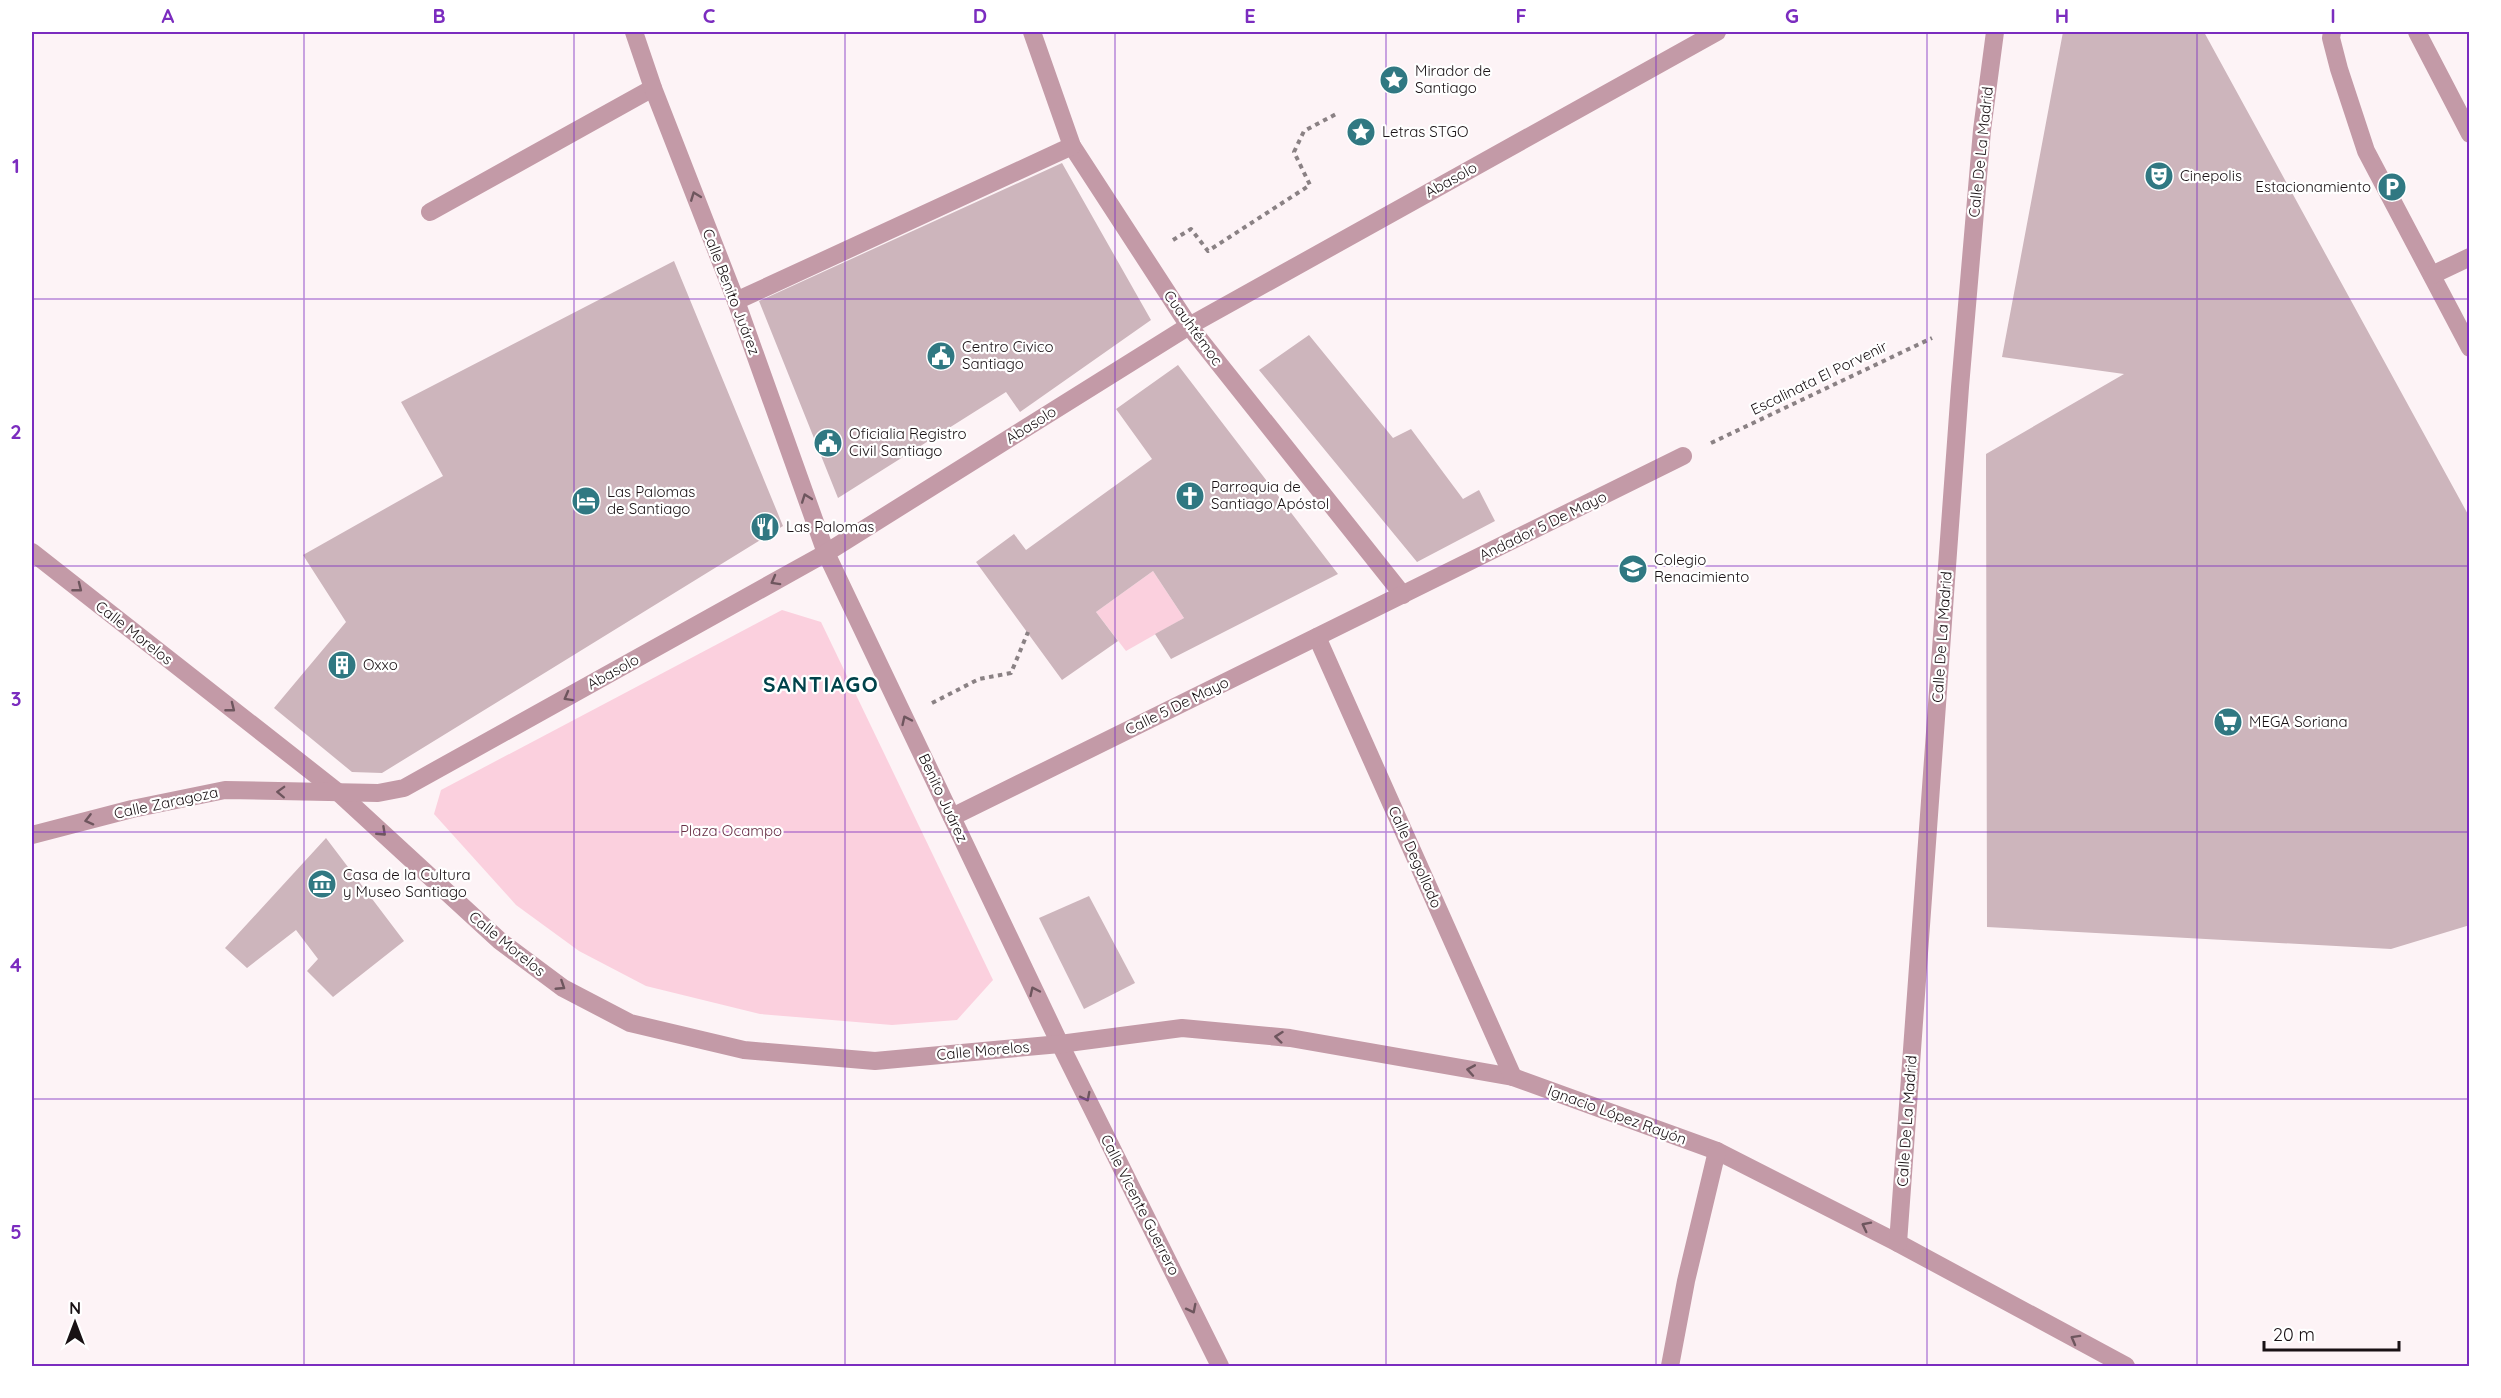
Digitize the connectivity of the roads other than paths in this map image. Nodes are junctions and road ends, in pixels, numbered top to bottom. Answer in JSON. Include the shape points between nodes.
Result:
{"nodes":[{"id":1,"x":634,"y":32,"type":"edge"},
{"id":2,"x":1032,"y":32,"type":"edge"},
{"id":3,"x":1717,"y":32,"type":"edge"},
{"id":4,"x":1995,"y":32,"type":"edge"},
{"id":5,"x":2332,"y":32,"type":"edge"},
{"id":6,"x":2417,"y":32,"type":"edge"},
{"id":7,"x":653,"y":88,"type":"junction"},
{"id":8,"x":2469,"y":134,"type":"edge"},
{"id":9,"x":1072,"y":146,"type":"junction"},
{"id":10,"x":430,"y":212,"type":"dead end"},
{"id":11,"x":2469,"y":257,"type":"edge"},
{"id":12,"x":2432,"y":275,"type":"junction"},
{"id":13,"x":736,"y":301,"type":"junction"},
{"id":14,"x":1189,"y":326,"type":"junction"},
{"id":15,"x":2469,"y":348,"type":"edge"},
{"id":16,"x":1683,"y":456,"type":"road end"},
{"id":17,"x":32,"y":552,"type":"edge"},
{"id":18,"x":826,"y":553,"type":"junction"},
{"id":19,"x":1403,"y":595,"type":"junction"},
{"id":20,"x":1317,"y":637,"type":"junction"},
{"id":21,"x":339,"y":793,"type":"junction"},
{"id":22,"x":952,"y":817,"type":"junction"},
{"id":23,"x":32,"y":835,"type":"edge"},
{"id":24,"x":1060,"y":1044,"type":"junction"},
{"id":25,"x":1513,"y":1077,"type":"junction"},
{"id":26,"x":1717,"y":1151,"type":"junction"},
{"id":27,"x":1898,"y":1243,"type":"junction"},
{"id":28,"x":1220,"y":1366,"type":"edge"},
{"id":29,"x":1670,"y":1366,"type":"edge"},
{"id":30,"x":2126,"y":1366,"type":"edge"}],
"edges":[{"from":1,"to":7,"type":"street","name":"Calle Benito Juárez"},
{"from":2,"to":9,"type":"street","name":"Cuauhtémoc"},
{"from":3,"to":14,"type":"street","name":"Abasolo"},
{"from":4,"to":27,"type":"street","name":"Calle De La Madrid","via":[[1965,322]]},
{"from":5,"to":12,"type":"street","via":[[2339,69],[2366,151]]},
{"from":6,"to":8,"type":"street"},
{"from":7,"to":10,"type":"street"},
{"from":13,"to":7,"type":"street","name":"Calle Benito Juárez","one_way":true},
{"from":9,"to":13,"type":"street"},
{"from":9,"to":14,"type":"street","name":"Cuauhtémoc"},
{"from":11,"to":12,"type":"street"},
{"from":12,"to":15,"type":"street"},
{"from":18,"to":13,"type":"street","name":"Calle Benito Juárez","one_way":true},
{"from":14,"to":18,"type":"street","name":"Abasolo"},
{"from":14,"to":19,"type":"street","name":"Cuauhtémoc"},
{"from":16,"to":19,"type":"street","name":"Andador 5 De Mayo"},
{"from":17,"to":21,"type":"street","name":"Calle Morelos","one_way":true},
{"from":18,"to":21,"type":"street","name":"Abasolo","one_way":true,"via":[[404,788]]},
{"from":22,"to":18,"type":"street","name":"Benito Juárez","one_way":true},
{"from":19,"to":20,"type":"street","name":"Calle 5 De Mayo"},
{"from":20,"to":22,"type":"street","name":"Calle 5 De Mayo"},
{"from":20,"to":25,"type":"street","name":"Calle Degollado"},
{"from":21,"to":23,"type":"street","name":"Calle Zaragoza","one_way":true,"via":[[225,790]]},
{"from":21,"to":24,"type":"street","name":"Calle Morelos","one_way":true,"via":[[500,941],[563,988],[630,1023],[744,1050],[875,1061]]},
{"from":24,"to":22,"type":"street","name":"Benito Juárez","one_way":true},
{"from":25,"to":24,"type":"street","name":"Ignacio López Rayón","one_way":true,"via":[[1290,1038],[1182,1028]]},
{"from":24,"to":28,"type":"street","name":"Calle Vicente Guerrero","one_way":true},
{"from":25,"to":26,"type":"street","name":"Ignacio López Rayón"},
{"from":27,"to":26,"type":"street","name":"Ignacio López Rayón","one_way":true},
{"from":26,"to":29,"type":"street"},
{"from":30,"to":27,"type":"street","name":"Ignacio López Rayón","one_way":true}]}
